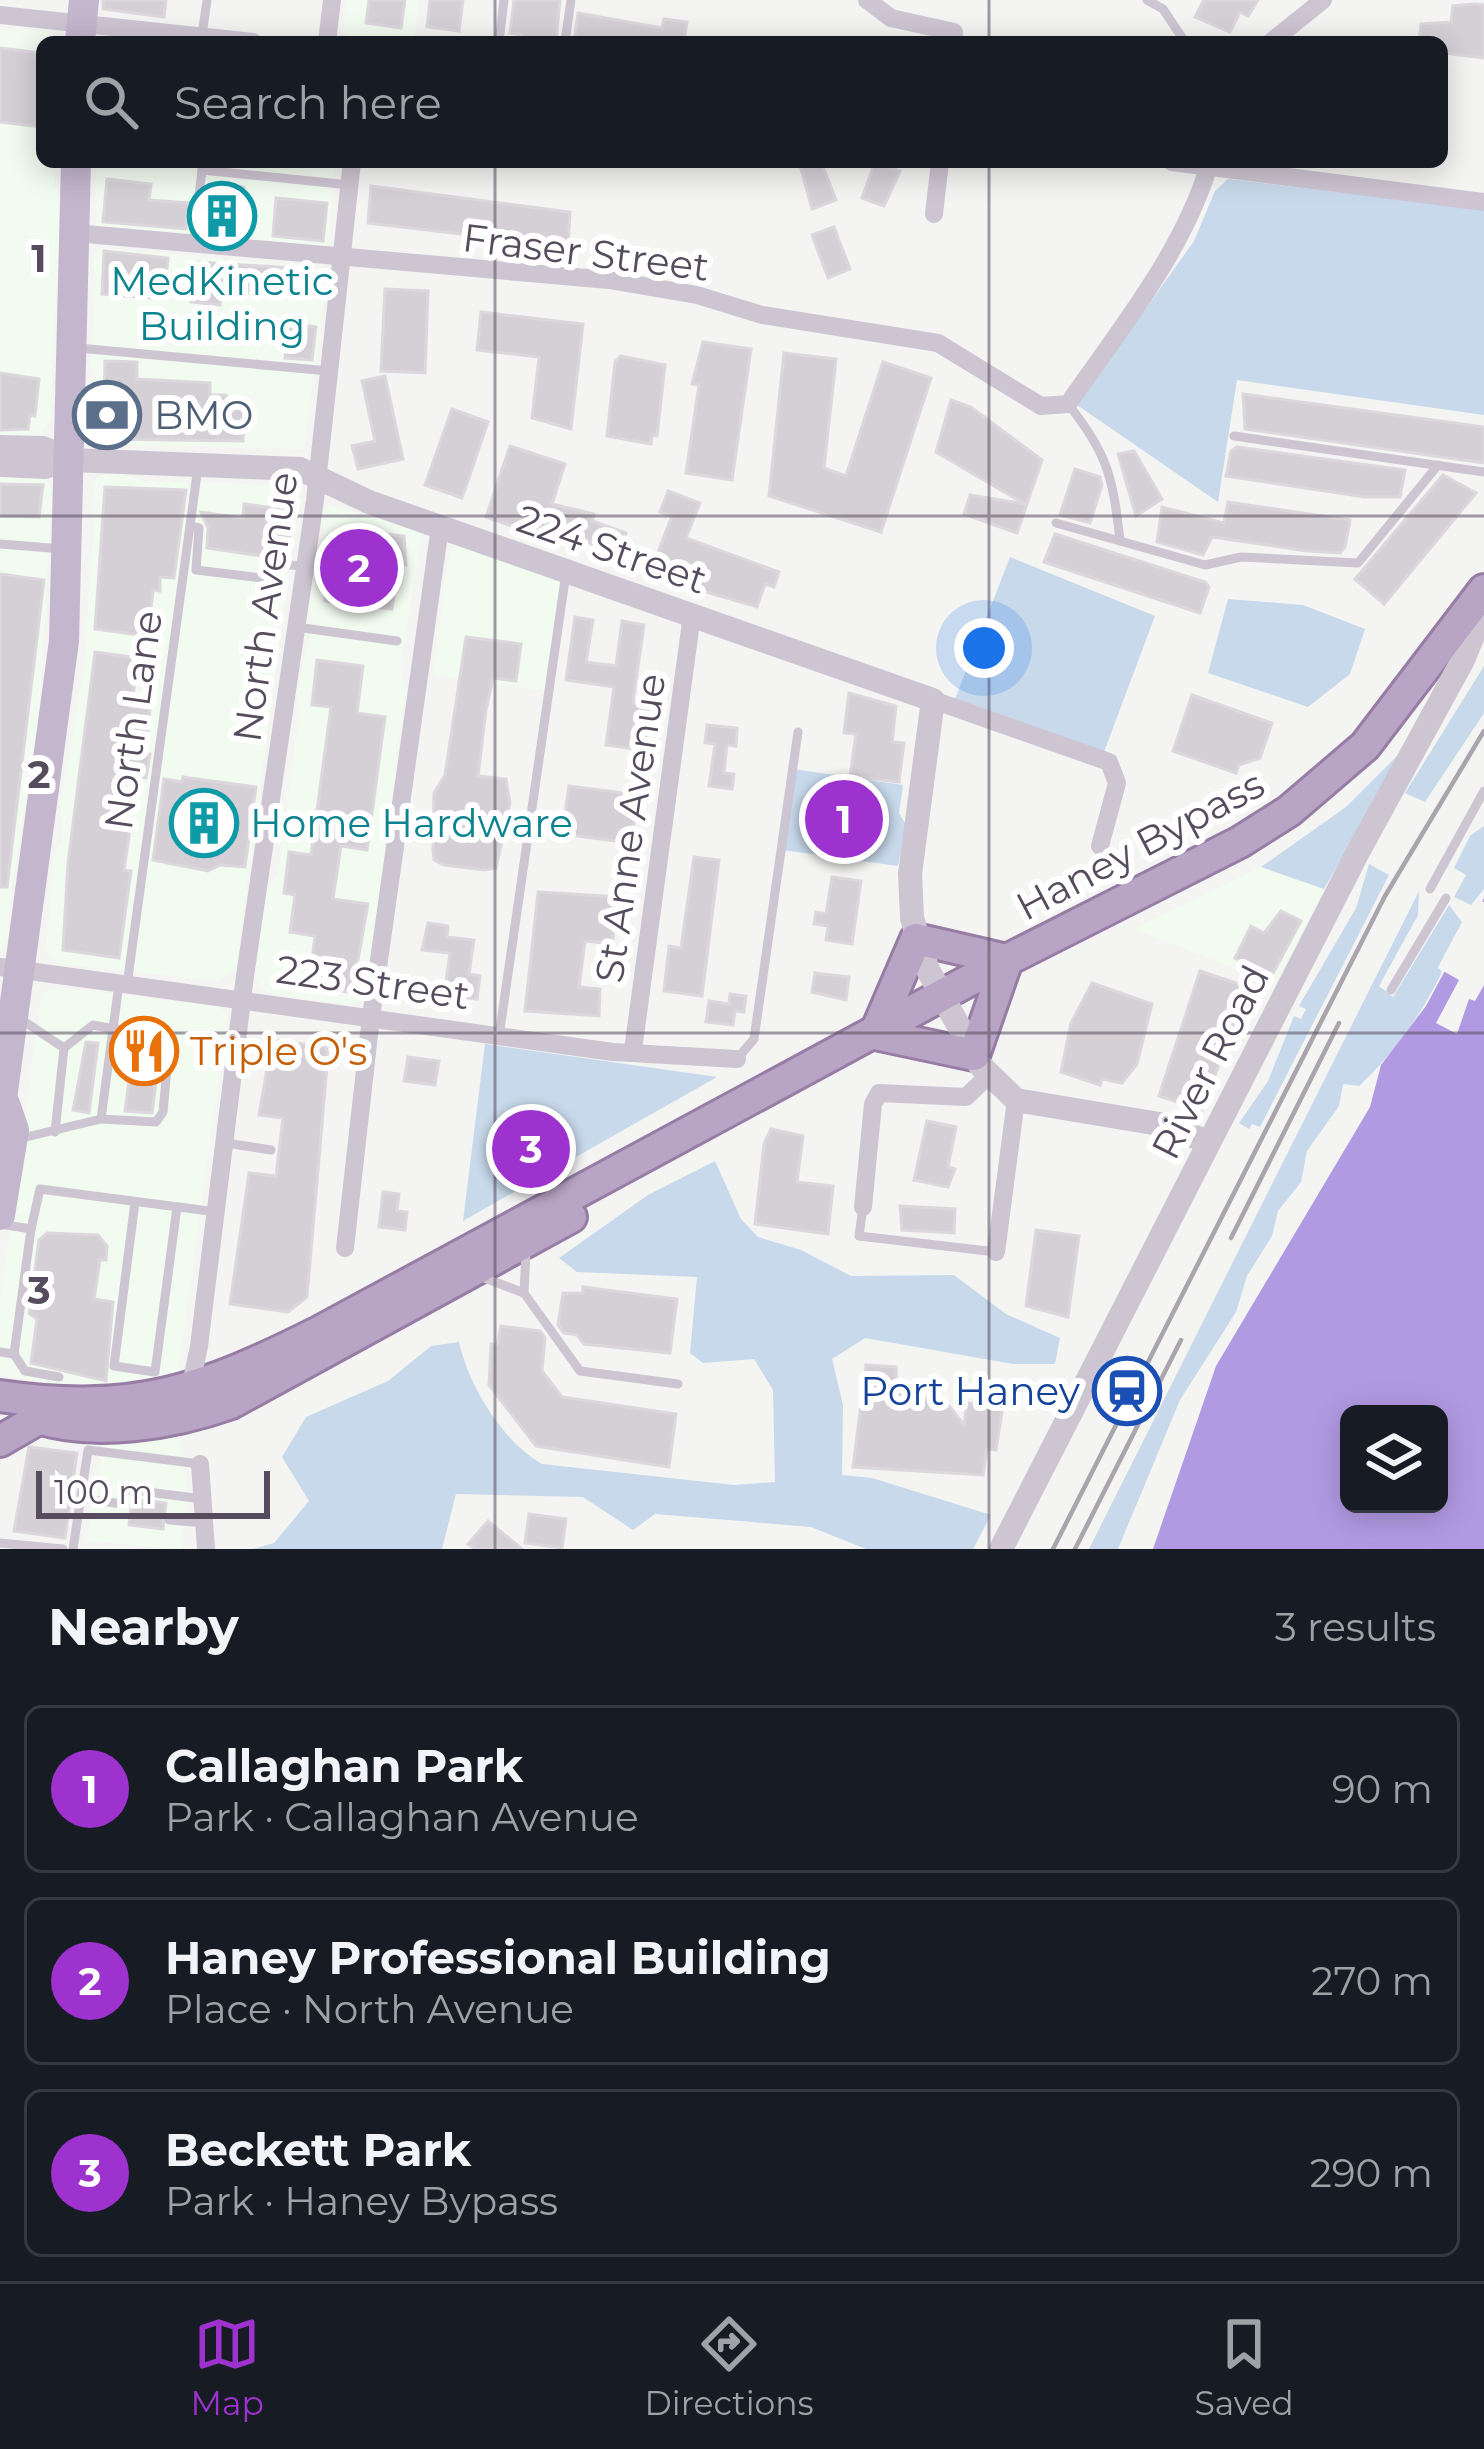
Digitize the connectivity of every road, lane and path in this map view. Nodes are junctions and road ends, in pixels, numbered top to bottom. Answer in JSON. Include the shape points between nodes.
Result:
{"nodes":[{"id":1,"x":207,"y":0,"type":"edge"},
{"id":2,"x":332,"y":0,"type":"edge"},
{"id":3,"x":504,"y":0,"type":"edge"},
{"id":4,"x":571,"y":0,"type":"edge"},
{"id":5,"x":868,"y":0,"type":"edge"},
{"id":6,"x":1147,"y":0,"type":"edge"},
{"id":7,"x":1174,"y":0,"type":"edge"},
{"id":8,"x":1323,"y":0,"type":"edge"},
{"id":9,"x":1163,"y":9,"type":"junction"},
{"id":10,"x":0,"y":15,"type":"edge"},
{"id":11,"x":82,"y":22,"type":"edge"},
{"id":12,"x":154,"y":36,"type":"edge"},
{"id":13,"x":213,"y":36,"type":"edge"},
{"id":14,"x":328,"y":36,"type":"edge"},
{"id":15,"x":500,"y":36,"type":"edge"},
{"id":16,"x":567,"y":36,"type":"edge"},
{"id":17,"x":954,"y":36,"type":"edge"},
{"id":18,"x":1181,"y":36,"type":"edge"},
{"id":19,"x":1278,"y":36,"type":"edge"},
{"id":20,"x":76,"y":168,"type":"edge"},
{"id":21,"x":202,"y":168,"type":"edge"},
{"id":22,"x":213,"y":168,"type":"edge"},
{"id":23,"x":259,"y":168,"type":"edge"},
{"id":24,"x":351,"y":168,"type":"edge"},
{"id":25,"x":939,"y":168,"type":"edge"},
{"id":26,"x":1207,"y":168,"type":"edge"},
{"id":27,"x":1238,"y":168,"type":"edge"},
{"id":28,"x":258,"y":176,"type":"junction"},
{"id":29,"x":350,"y":185,"type":"junction"},
{"id":30,"x":1484,"y":202,"type":"edge"},
{"id":31,"x":934,"y":214,"type":"dead end"},
{"id":32,"x":75,"y":233,"type":"junction"},
{"id":33,"x":193,"y":246,"type":"junction"},
{"id":34,"x":344,"y":259,"type":"junction"},
{"id":35,"x":73,"y":347,"type":"junction"},
{"id":36,"x":329,"y":371,"type":"junction"},
{"id":37,"x":1068,"y":404,"type":"junction"},
{"id":38,"x":1234,"y":436,"type":"dead end"},
{"id":39,"x":0,"y":447,"type":"edge"},
{"id":40,"x":71,"y":460,"type":"junction"},
{"id":41,"x":199,"y":464,"type":"junction"},
{"id":42,"x":0,"y":465,"type":"edge"},
{"id":43,"x":1438,"y":465,"type":"junction"},
{"id":44,"x":1484,"y":472,"type":"edge"},
{"id":45,"x":317,"y":476,"type":"junction"},
{"id":46,"x":1057,"y":523,"type":"dead end"},
{"id":47,"x":190,"y":526,"type":"junction"},
{"id":48,"x":440,"y":527,"type":"junction"},
{"id":49,"x":1120,"y":542,"type":"junction"},
{"id":50,"x":0,"y":544,"type":"edge"},
{"id":51,"x":68,"y":550,"type":"junction"},
{"id":52,"x":304,"y":566,"type":"junction"},
{"id":53,"x":566,"y":571,"type":"junction"},
{"id":54,"x":1484,"y":590,"type":"edge"},
{"id":55,"x":1484,"y":609,"type":"edge"},
{"id":56,"x":692,"y":615,"type":"junction"},
{"id":57,"x":296,"y":627,"type":"junction"},
{"id":58,"x":397,"y":640,"type":"dead end"},
{"id":59,"x":933,"y":700,"type":"junction"},
{"id":60,"x":798,"y":732,"type":"dead end"},
{"id":61,"x":1484,"y":791,"type":"edge"},
{"id":62,"x":1100,"y":846,"type":"dead end"},
{"id":63,"x":1430,"y":889,"type":"dead end"},
{"id":64,"x":1446,"y":898,"type":"dead end"},
{"id":65,"x":916,"y":938,"type":"junction"},
{"id":66,"x":1007,"y":960,"type":"junction"},
{"id":67,"x":11,"y":969,"type":"edge"},
{"id":68,"x":123,"y":984,"type":"junction"},
{"id":69,"x":1390,"y":990,"type":"dead end"},
{"id":70,"x":943,"y":996,"type":"junction"},
{"id":71,"x":243,"y":1001,"type":"junction"},
{"id":72,"x":17,"y":1017,"type":"junction"},
{"id":73,"x":371,"y":1017,"type":"junction"},
{"id":74,"x":113,"y":1028,"type":"junction"},
{"id":75,"x":874,"y":1034,"type":"junction"},
{"id":76,"x":499,"y":1036,"type":"junction"},
{"id":77,"x":64,"y":1048,"type":"junction"},
{"id":78,"x":633,"y":1050,"type":"junction"},
{"id":79,"x":737,"y":1059,"type":"joint"},
{"id":80,"x":981,"y":1065,"type":"junction"},
{"id":81,"x":768,"y":1092,"type":"junction"},
{"id":82,"x":1016,"y":1100,"type":"junction"},
{"id":83,"x":6,"y":1119,"type":"edge"},
{"id":84,"x":101,"y":1119,"type":"junction"},
{"id":85,"x":56,"y":1132,"type":"junction"},
{"id":86,"x":1208,"y":1142,"type":"junction"},
{"id":87,"x":226,"y":1143,"type":"junction"},
{"id":88,"x":271,"y":1150,"type":"dead end"},
{"id":89,"x":135,"y":1202,"type":"junction"},
{"id":90,"x":177,"y":1207,"type":"junction"},
{"id":91,"x":863,"y":1207,"type":"joint"},
{"id":92,"x":217,"y":1212,"type":"junction"},
{"id":93,"x":0,"y":1215,"type":"edge"},
{"id":94,"x":0,"y":1224,"type":"edge"},
{"id":95,"x":31,"y":1229,"type":"junction"},
{"id":96,"x":528,"y":1241,"type":"junction"},
{"id":97,"x":345,"y":1248,"type":"dead end"},
{"id":98,"x":996,"y":1252,"type":"joint"},
{"id":99,"x":468,"y":1274,"type":"junction"},
{"id":100,"x":524,"y":1293,"type":"junction"},
{"id":101,"x":199,"y":1346,"type":"junction"},
{"id":102,"x":0,"y":1352,"type":"edge"},
{"id":103,"x":14,"y":1354,"type":"junction"},
{"id":104,"x":263,"y":1360,"type":"junction"},
{"id":105,"x":59,"y":1376,"type":"dead end"},
{"id":106,"x":678,"y":1384,"type":"dead end"},
{"id":107,"x":180,"y":1394,"type":"junction"},
{"id":108,"x":5,"y":1397,"type":"edge"},
{"id":109,"x":38,"y":1419,"type":"junction"},
{"id":110,"x":0,"y":1441,"type":"edge"},
{"id":111,"x":200,"y":1464,"type":"joint"},
{"id":112,"x":81,"y":1498,"type":"junction"},
{"id":113,"x":203,"y":1499,"type":"junction"},
{"id":114,"x":169,"y":1520,"type":"dead end"},
{"id":115,"x":205,"y":1523,"type":"junction"},
{"id":116,"x":0,"y":1543,"type":"edge"},
{"id":117,"x":63,"y":1549,"type":"edge"},
{"id":118,"x":73,"y":1549,"type":"edge"},
{"id":119,"x":206,"y":1549,"type":"edge"},
{"id":120,"x":1000,"y":1549,"type":"edge"}],
"edges":[{"from":1,"to":13,"type":"lane"},
{"from":2,"to":14,"type":"street"},
{"from":3,"to":15,"type":"lane"},
{"from":4,"to":16,"type":"lane"},
{"from":5,"to":17,"type":"street","via":[[891,19]]},
{"from":6,"to":9,"type":"lane"},
{"from":7,"to":9,"type":"lane"},
{"from":8,"to":19,"type":"street"},
{"from":9,"to":18,"type":"lane"},
{"from":10,"to":11,"type":"street"},
{"from":11,"to":12,"type":"street"},
{"from":20,"to":32,"type":"main road"},
{"from":21,"to":33,"type":"lane"},
{"from":22,"to":28,"type":"lane"},
{"from":23,"to":28,"type":"lane"},
{"from":24,"to":29,"type":"street","name":"North Avenue"},
{"from":25,"to":31,"type":"street"},
{"from":26,"to":37,"type":"street","via":[[1161,267]]},
{"from":27,"to":30,"type":"street"},
{"from":28,"to":29,"type":"lane"},
{"from":29,"to":34,"type":"street","name":"North Avenue"},
{"from":32,"to":33,"type":"street","name":"Fraser Street"},
{"from":32,"to":35,"type":"main road"},
{"from":33,"to":34,"type":"street","name":"Fraser Street"},
{"from":34,"to":36,"type":"street","name":"North Avenue"},
{"from":34,"to":37,"type":"street","name":"Fraser Street","via":[[609,280],[762,315],[913,335],[1041,406]]},
{"from":35,"to":36,"type":"lane"},
{"from":35,"to":40,"type":"main road"},
{"from":36,"to":45,"type":"street","name":"North Avenue"},
{"from":37,"to":49,"type":"lane","via":[[1113,473]]},
{"from":38,"to":43,"type":"lane"},
{"from":39,"to":40,"type":"street","name":"224 Street","via":[[44,448]]},
{"from":40,"to":41,"type":"street","name":"224 Street"},
{"from":40,"to":42,"type":"street","name":"224 Street"},
{"from":40,"to":51,"type":"main road"},
{"from":41,"to":45,"type":"street","name":"224 Street"},
{"from":41,"to":47,"type":"lane","name":"North Lane"},
{"from":43,"to":44,"type":"lane"},
{"from":43,"to":49,"type":"lane","via":[[1358,562],[1241,557],[1205,565]]},
{"from":45,"to":48,"type":"street","name":"224 Street"},
{"from":45,"to":52,"type":"street","name":"North Avenue"},
{"from":46,"to":49,"type":"lane"},
{"from":47,"to":52,"type":"lane","via":[[199,528],[196,570],[271,579],[274,564]]},
{"from":47,"to":68,"type":"lane","name":"North Lane"},
{"from":48,"to":53,"type":"street","name":"224 Street"},
{"from":48,"to":73,"type":"street"},
{"from":50,"to":51,"type":"lane"},
{"from":51,"to":67,"type":"main road","via":[[60,682]]},
{"from":52,"to":57,"type":"street","name":"North Avenue"},
{"from":53,"to":56,"type":"street","name":"224 Street"},
{"from":53,"to":76,"type":"lane"},
{"from":54,"to":66,"type":"highway","name":"Haney Bypass","via":[[1400,704],[1325,783],[1240,842]]},
{"from":55,"to":86,"type":"street","name":"River Road"},
{"from":56,"to":59,"type":"street","name":"224 Street"},
{"from":56,"to":78,"type":"street","name":"St Anne Avenue"},
{"from":57,"to":58,"type":"lane"},
{"from":57,"to":71,"type":"street","name":"North Avenue"},
{"from":59,"to":62,"type":"street","name":"224 Street","via":[[1117,770]]},
{"from":59,"to":65,"type":"street","via":[[910,874]]},
{"from":60,"to":79,"type":"lane","via":[[754,1040]]},
{"from":61,"to":63,"type":"lane"},
{"from":64,"to":69,"type":"lane"},
{"from":65,"to":66,"type":"highway"},
{"from":65,"to":70,"type":"street"},
{"from":65,"to":75,"type":"highway"},
{"from":66,"to":70,"type":"highway","name":"Haney Bypass"},
{"from":66,"to":80,"type":"highway"},
{"from":67,"to":68,"type":"street","name":"223 Street"},
{"from":67,"to":72,"type":"main road"},
{"from":68,"to":71,"type":"street","name":"223 Street"},
{"from":68,"to":74,"type":"lane","name":"North Lane"},
{"from":70,"to":75,"type":"highway","name":"Haney Bypass"},
{"from":70,"to":80,"type":"street"},
{"from":71,"to":73,"type":"street","name":"223 Street"},
{"from":71,"to":87,"type":"street","name":"North Avenue"},
{"from":72,"to":77,"type":"lane"},
{"from":72,"to":83,"type":"main road"},
{"from":73,"to":76,"type":"street","name":"223 Street"},
{"from":73,"to":97,"type":"street"},
{"from":74,"to":77,"type":"lane","via":[[92,1025]]},
{"from":74,"to":84,"type":"lane","name":"North Lane"},
{"from":74,"to":84,"type":"lane","via":[[170,1047],[163,1112],[156,1122]]},
{"from":75,"to":80,"type":"highway"},
{"from":75,"to":81,"type":"highway","name":"Haney Bypass"},
{"from":76,"to":78,"type":"street","name":"223 Street"},
{"from":77,"to":85,"type":"lane"},
{"from":78,"to":79,"type":"street","name":"223 Street"},
{"from":80,"to":82,"type":"street"},
{"from":80,"to":91,"type":"street","via":[[966,1097],[879,1093]]},
{"from":81,"to":96,"type":"highway","name":"Haney Bypass","via":[[697,1149]]},
{"from":81,"to":104,"type":"highway","name":"Haney Bypass"},
{"from":82,"to":86,"type":"street","via":[[1165,1125]]},
{"from":82,"to":98,"type":"street"},
{"from":83,"to":85,"type":"lane"},
{"from":83,"to":93,"type":"main road"},
{"from":84,"to":85,"type":"lane"},
{"from":86,"to":120,"type":"street","name":"River Road"},
{"from":87,"to":88,"type":"lane"},
{"from":87,"to":92,"type":"street","name":"North Avenue"},
{"from":89,"to":90,"type":"lane"},
{"from":89,"to":90,"type":"lane","via":[[114,1366],[154,1372]]},
{"from":89,"to":95,"type":"lane","via":[[40,1189]]},
{"from":90,"to":92,"type":"lane"},
{"from":91,"to":98,"type":"lane","via":[[860,1236]]},
{"from":92,"to":101,"type":"street","name":"North Avenue"},
{"from":94,"to":95,"type":"lane"},
{"from":95,"to":103,"type":"lane"},
{"from":96,"to":99,"type":"highway","name":"Haney Bypass"},
{"from":96,"to":100,"type":"lane"},
{"from":99,"to":100,"type":"lane"},
{"from":99,"to":109,"type":"highway","name":"Haney Bypass","via":[[275,1382],[198,1414],[132,1424]]},
{"from":100,"to":106,"type":"lane","via":[[580,1371]]},
{"from":101,"to":104,"type":"street","via":[[221,1364]]},
{"from":101,"to":107,"type":"street","name":"North Avenue"},
{"from":102,"to":103,"type":"lane"},
{"from":103,"to":105,"type":"lane","via":[[25,1371]]},
{"from":104,"to":107,"type":"highway","name":"Haney Bypass"},
{"from":107,"to":108,"type":"highway","name":"Haney Bypass","via":[[97,1403]]},
{"from":108,"to":109,"type":"highway","name":"Haney Bypass"},
{"from":109,"to":110,"type":"highway"},
{"from":111,"to":112,"type":"lane","via":[[88,1450]]},
{"from":111,"to":113,"type":"street"},
{"from":112,"to":113,"type":"lane","via":[[122,1504],[123,1489]]},
{"from":112,"to":118,"type":"lane"},
{"from":113,"to":115,"type":"street"},
{"from":114,"to":115,"type":"lane"},
{"from":115,"to":119,"type":"street"},
{"from":116,"to":117,"type":"lane"}]}
